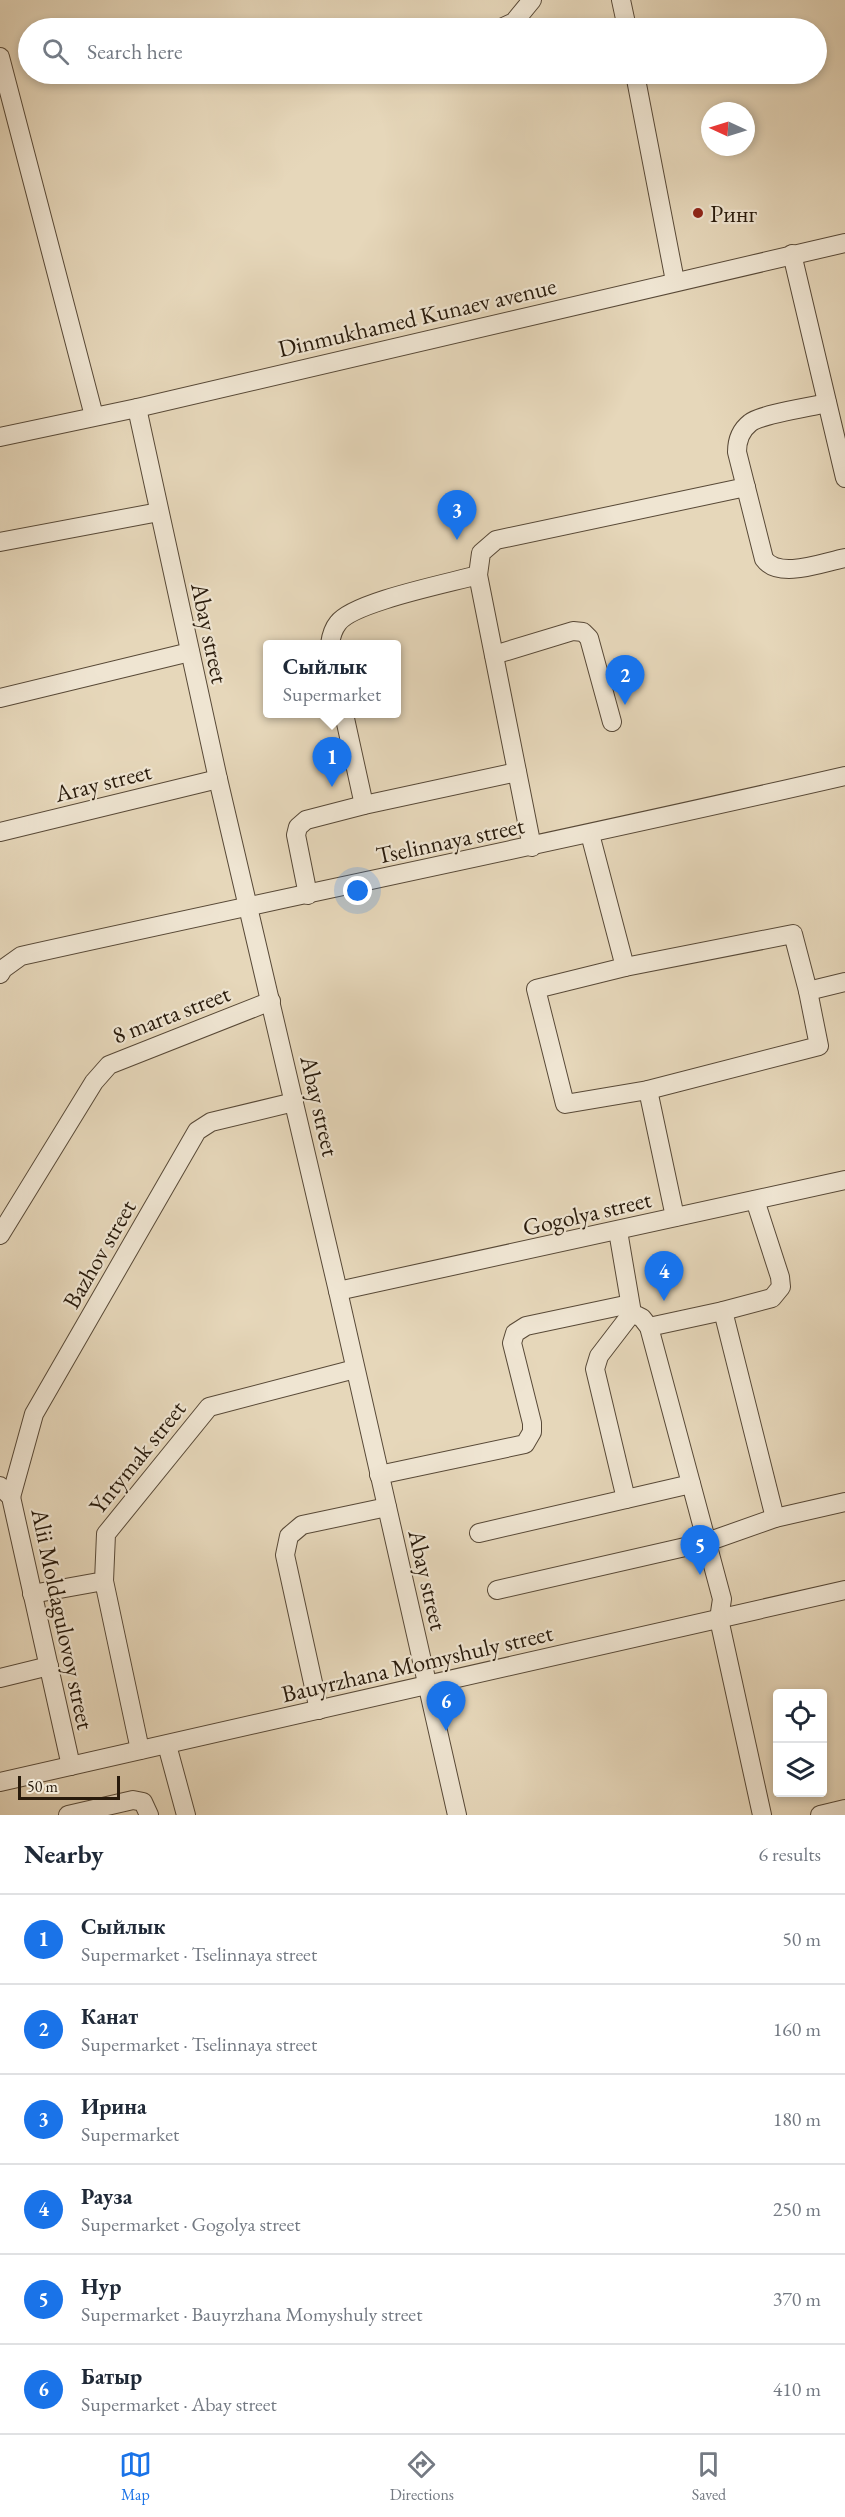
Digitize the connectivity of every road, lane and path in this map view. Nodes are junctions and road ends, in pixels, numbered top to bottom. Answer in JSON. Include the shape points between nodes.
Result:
{"nodes":[{"id":1,"x":532,"y":0,"type":"edge"},
{"id":2,"x":621,"y":0,"type":"edge"},
{"id":3,"x":517,"y":18,"type":"edge"},
{"id":4,"x":625,"y":18,"type":"edge"},
{"id":5,"x":0,"y":57,"type":"edge"},
{"id":6,"x":637,"y":84,"type":"edge"},
{"id":7,"x":845,"y":243,"type":"edge"},
{"id":8,"x":792,"y":254,"type":"junction"},
{"id":9,"x":675,"y":281,"type":"junction"},
{"id":10,"x":827,"y":403,"type":"junction"},
{"id":11,"x":137,"y":408,"type":"junction"},
{"id":12,"x":94,"y":416,"type":"junction"},
{"id":13,"x":0,"y":437,"type":"edge"},
{"id":14,"x":845,"y":478,"type":"edge"},
{"id":15,"x":746,"y":487,"type":"junction"},
{"id":16,"x":159,"y":512,"type":"junction"},
{"id":17,"x":0,"y":542,"type":"edge"},
{"id":18,"x":845,"y":558,"type":"edge"},
{"id":19,"x":478,"y":575,"type":"junction"},
{"id":20,"x":331,"y":640,"type":"edge"},
{"id":21,"x":190,"y":652,"type":"junction"},
{"id":22,"x":494,"y":655,"type":"junction"},
{"id":23,"x":0,"y":698,"type":"edge"},
{"id":24,"x":345,"y":718,"type":"edge"},
{"id":25,"x":612,"y":722,"type":"dead end"},
{"id":26,"x":517,"y":772,"type":"junction"},
{"id":27,"x":845,"y":776,"type":"edge"},
{"id":28,"x":218,"y":779,"type":"junction"},
{"id":29,"x":364,"y":804,"type":"junction"},
{"id":30,"x":0,"y":832,"type":"edge"},
{"id":31,"x":590,"y":834,"type":"junction"},
{"id":32,"x":532,"y":847,"type":"junction"},
{"id":33,"x":308,"y":895,"type":"junction"},
{"id":34,"x":249,"y":906,"type":"junction"},
{"id":35,"x":625,"y":967,"type":"junction"},
{"id":36,"x":0,"y":974,"type":"edge"},
{"id":37,"x":845,"y":981,"type":"edge"},
{"id":38,"x":808,"y":990,"type":"junction"},
{"id":39,"x":271,"y":1001,"type":"junction"},
{"id":40,"x":648,"y":1090,"type":"junction"},
{"id":41,"x":294,"y":1102,"type":"junction"},
{"id":42,"x":845,"y":1180,"type":"edge"},
{"id":43,"x":755,"y":1200,"type":"junction"},
{"id":44,"x":675,"y":1218,"type":"junction"},
{"id":45,"x":618,"y":1232,"type":"junction"},
{"id":46,"x":0,"y":1235,"type":"edge"},
{"id":47,"x":338,"y":1292,"type":"junction"},
{"id":48,"x":631,"y":1309,"type":"junction"},
{"id":49,"x":723,"y":1311,"type":"junction"},
{"id":50,"x":649,"y":1327,"type":"junction"},
{"id":51,"x":355,"y":1369,"type":"junction"},
{"id":52,"x":379,"y":1475,"type":"junction"},
{"id":53,"x":691,"y":1484,"type":"junction"},
{"id":54,"x":626,"y":1498,"type":"junction"},
{"id":55,"x":845,"y":1502,"type":"edge"},
{"id":56,"x":6,"y":1503,"type":"edge"},
{"id":57,"x":387,"y":1507,"type":"junction"},
{"id":58,"x":775,"y":1518,"type":"junction"},
{"id":59,"x":479,"y":1533,"type":"dead end"},
{"id":60,"x":707,"y":1542,"type":"junction"},
{"id":61,"x":104,"y":1581,"type":"junction"},
{"id":62,"x":497,"y":1590,"type":"dead end"},
{"id":63,"x":845,"y":1590,"type":"edge"},
{"id":64,"x":32,"y":1594,"type":"junction"},
{"id":65,"x":719,"y":1619,"type":"junction"},
{"id":66,"x":49,"y":1666,"type":"junction"},
{"id":67,"x":0,"y":1678,"type":"edge"},
{"id":68,"x":427,"y":1685,"type":"junction"},
{"id":69,"x":319,"y":1710,"type":"junction"},
{"id":70,"x":166,"y":1744,"type":"junction"},
{"id":71,"x":140,"y":1750,"type":"junction"},
{"id":72,"x":70,"y":1766,"type":"junction"},
{"id":73,"x":0,"y":1782,"type":"edge"},
{"id":74,"x":845,"y":1809,"type":"edge"},
{"id":75,"x":68,"y":1815,"type":"edge"},
{"id":76,"x":149,"y":1815,"type":"edge"},
{"id":77,"x":186,"y":1815,"type":"edge"},
{"id":78,"x":457,"y":1815,"type":"edge"},
{"id":79,"x":762,"y":1815,"type":"edge"},
{"id":80,"x":820,"y":1815,"type":"edge"}],
"edges":[{"from":1,"to":3,"type":"street"},
{"from":2,"to":4,"type":"street"},
{"from":5,"to":12,"type":"street"},
{"from":6,"to":9,"type":"street"},
{"from":7,"to":8,"type":"street","name":"Dinmukhamed Kunaev avenue"},
{"from":8,"to":9,"type":"street","name":"Dinmukhamed Kunaev avenue"},
{"from":8,"to":10,"type":"street"},
{"from":9,"to":11,"type":"street","name":"Dinmukhamed Kunaev avenue"},
{"from":10,"to":14,"type":"street"},
{"from":10,"to":15,"type":"street","via":[[749,424],[737,445]]},
{"from":11,"to":12,"type":"street","name":"Dinmukhamed Kunaev avenue"},
{"from":11,"to":16,"type":"street","name":"Abay street"},
{"from":12,"to":13,"type":"street","name":"Dinmukhamed Kunaev avenue"},
{"from":15,"to":18,"type":"street","via":[[768,564],[784,571]]},
{"from":15,"to":19,"type":"street","via":[[496,540],[481,553]]},
{"from":16,"to":17,"type":"street"},
{"from":16,"to":21,"type":"street","name":"Abay street"},
{"from":19,"to":20,"type":"street","via":[[357,610],[338,622]]},
{"from":19,"to":22,"type":"street"},
{"from":21,"to":23,"type":"street"},
{"from":21,"to":28,"type":"street","name":"Abay street"},
{"from":22,"to":25,"type":"street","via":[[573,631],[583,632],[589,638]]},
{"from":22,"to":26,"type":"street"},
{"from":24,"to":29,"type":"street"},
{"from":26,"to":29,"type":"street"},
{"from":26,"to":32,"type":"street"},
{"from":27,"to":31,"type":"street","name":"Tselinnaya street"},
{"from":28,"to":30,"type":"street","name":"Aray street"},
{"from":28,"to":34,"type":"street","name":"Abay street"},
{"from":29,"to":33,"type":"street","via":[[306,820],[298,827],[296,835]]},
{"from":31,"to":32,"type":"street","name":"Tselinnaya street"},
{"from":31,"to":35,"type":"street"},
{"from":32,"to":33,"type":"street","name":"Tselinnaya street"},
{"from":33,"to":34,"type":"street","name":"Tselinnaya street"},
{"from":34,"to":36,"type":"street","name":"Tselinnaya street","via":[[21,956]]},
{"from":34,"to":39,"type":"street","name":"Abay street"},
{"from":35,"to":38,"type":"street","via":[[793,934]]},
{"from":35,"to":40,"type":"street","via":[[536,989],[565,1104]]},
{"from":37,"to":38,"type":"street"},
{"from":38,"to":40,"type":"street","via":[[819,1046]]},
{"from":39,"to":41,"type":"street","name":"Abay street"},
{"from":39,"to":46,"type":"street","name":"8 marta street","via":[[109,1065],[93,1082]]},
{"from":40,"to":44,"type":"street"},
{"from":41,"to":47,"type":"street","name":"Abay street"},
{"from":41,"to":56,"type":"street","name":"Bazhov street","via":[[211,1122],[197,1131],[34,1414]]},
{"from":42,"to":43,"type":"street","name":"Gogolya street"},
{"from":43,"to":44,"type":"street","name":"Gogolya street"},
{"from":43,"to":49,"type":"street","via":[[781,1287],[772,1298]]},
{"from":44,"to":45,"type":"street","name":"Gogolya street"},
{"from":45,"to":47,"type":"street","name":"Gogolya street"},
{"from":45,"to":48,"type":"street"},
{"from":47,"to":51,"type":"street","name":"Abay street"},
{"from":48,"to":50,"type":"street"},
{"from":48,"to":52,"type":"street","via":[[526,1326],[515,1333],[512,1343],[532,1423],[525,1444]]},
{"from":48,"to":54,"type":"street","via":[[599,1356],[595,1369]]},
{"from":49,"to":50,"type":"street"},
{"from":49,"to":58,"type":"street"},
{"from":50,"to":53,"type":"street"},
{"from":51,"to":52,"type":"street","name":"Abay street"},
{"from":51,"to":61,"type":"street","name":"Yntymak street","via":[[209,1407],[106,1534]]},
{"from":52,"to":57,"type":"street","name":"Abay street"},
{"from":53,"to":54,"type":"street"},
{"from":53,"to":60,"type":"street"},
{"from":54,"to":59,"type":"street"},
{"from":55,"to":58,"type":"street"},
{"from":56,"to":64,"type":"street","name":"Alii Moldagulovoy street"},
{"from":57,"to":68,"type":"street","name":"Abay street"},
{"from":57,"to":69,"type":"street","via":[[302,1525],[289,1536],[285,1556]]},
{"from":58,"to":60,"type":"street"},
{"from":60,"to":62,"type":"street"},
{"from":60,"to":65,"type":"street","via":[[722,1599]]},
{"from":61,"to":64,"type":"street"},
{"from":61,"to":71,"type":"street","name":"Yntymak street"},
{"from":63,"to":65,"type":"street","name":"Bauyrzhana Momyshuly street"},
{"from":64,"to":66,"type":"street","name":"Alii Moldagulovoy street"},
{"from":65,"to":68,"type":"street","name":"Bauyrzhana Momyshuly street"},
{"from":65,"to":79,"type":"street"},
{"from":66,"to":67,"type":"street"},
{"from":66,"to":72,"type":"street","name":"Alii Moldagulovoy street"},
{"from":68,"to":69,"type":"street","name":"Bauyrzhana Momyshuly street"},
{"from":68,"to":78,"type":"street","name":"Abay street"},
{"from":69,"to":70,"type":"street","name":"Bauyrzhana Momyshuly street"},
{"from":70,"to":71,"type":"street","name":"Bauyrzhana Momyshuly street"},
{"from":70,"to":77,"type":"street"},
{"from":71,"to":72,"type":"street","name":"Bauyrzhana Momyshuly street"},
{"from":72,"to":73,"type":"street","name":"Bauyrzhana Momyshuly street"},
{"from":74,"to":80,"type":"street"},
{"from":75,"to":76,"type":"street","via":[[134,1800],[143,1802]]}]}
